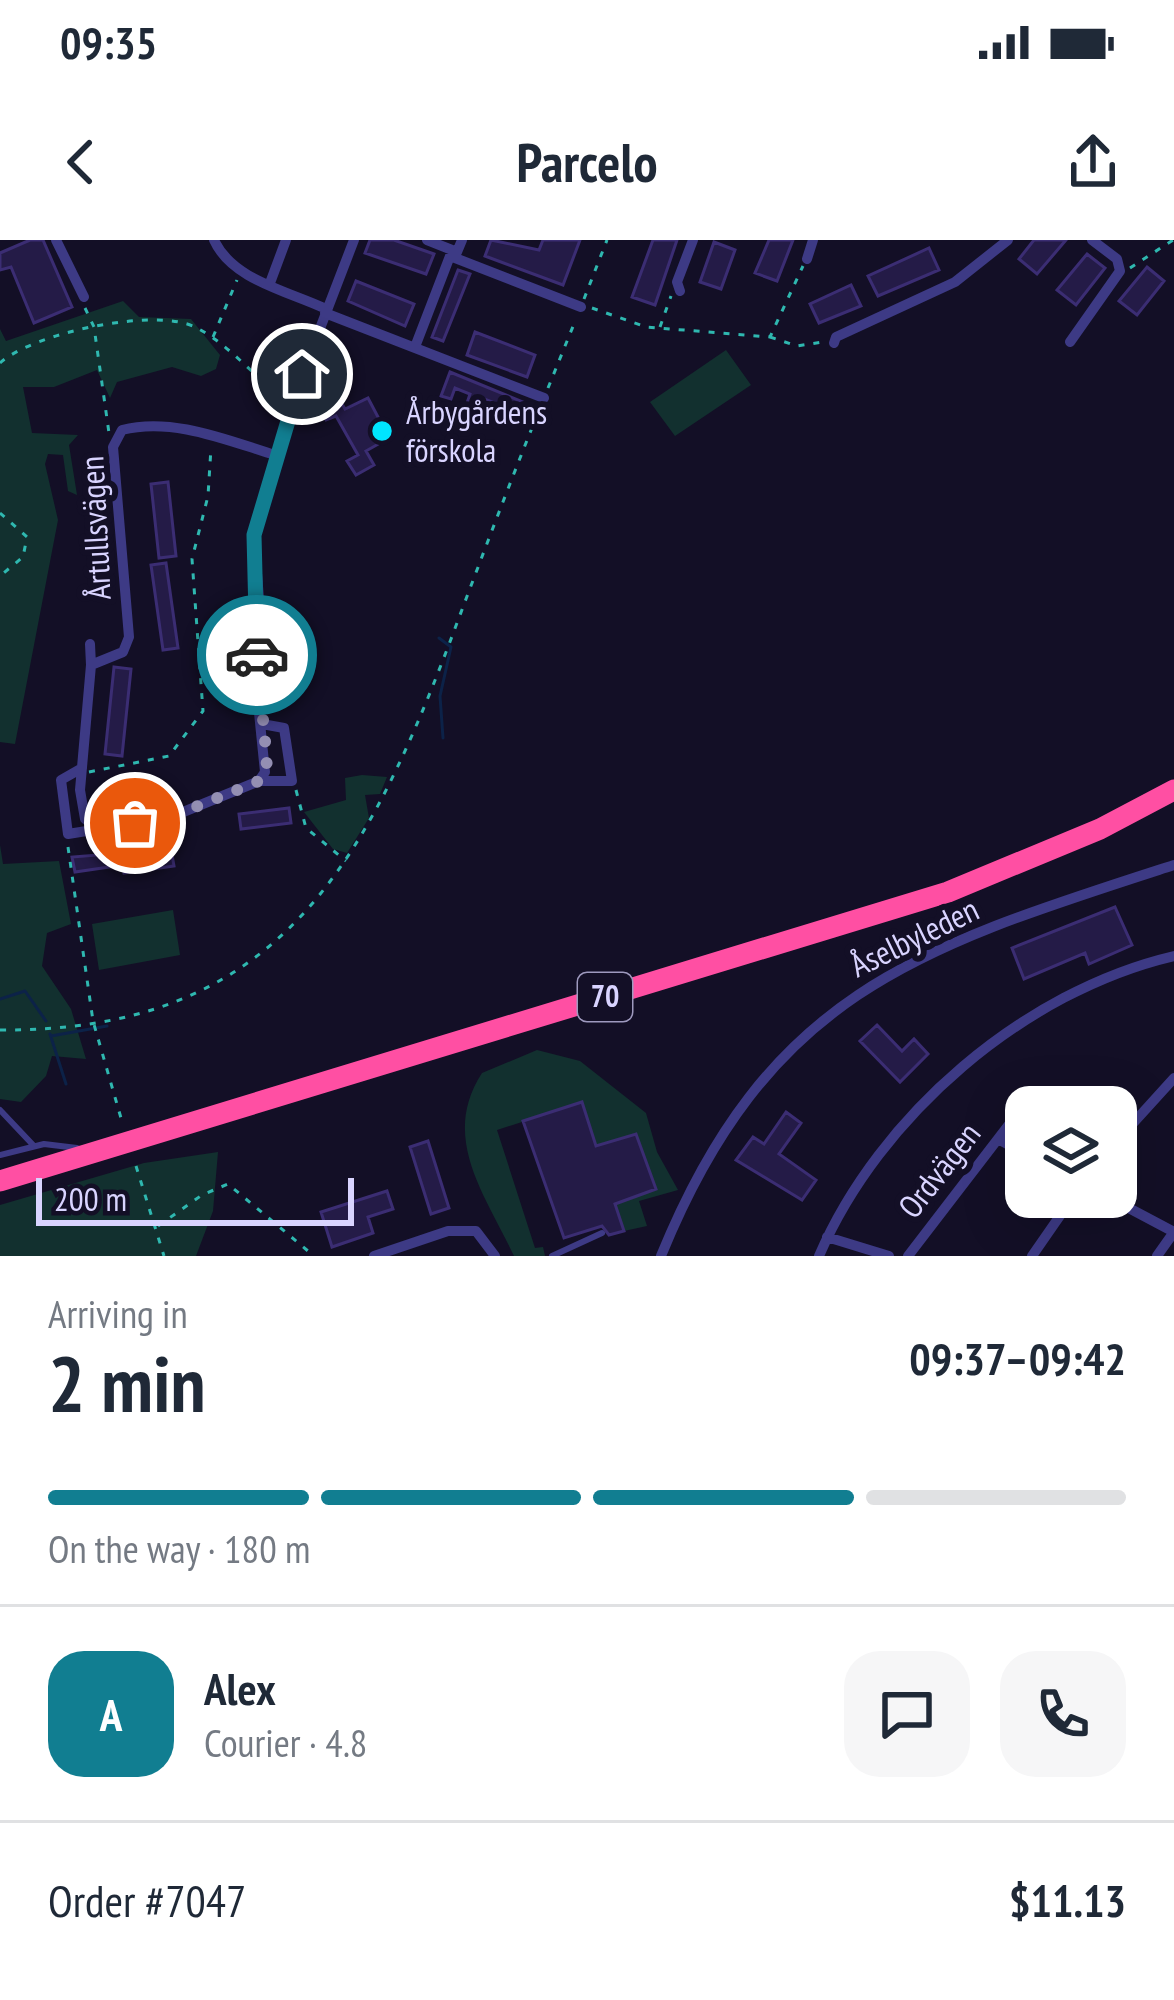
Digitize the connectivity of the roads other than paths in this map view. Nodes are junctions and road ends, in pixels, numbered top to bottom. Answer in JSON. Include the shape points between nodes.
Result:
{"nodes":[{"id":1,"x":56,"y":240,"type":"edge"},
{"id":2,"x":214,"y":240,"type":"edge"},
{"id":3,"x":286,"y":240,"type":"edge"},
{"id":4,"x":354,"y":240,"type":"edge"},
{"id":5,"x":427,"y":240,"type":"edge"},
{"id":6,"x":693,"y":240,"type":"edge"},
{"id":7,"x":813,"y":240,"type":"edge"},
{"id":8,"x":1008,"y":240,"type":"edge"},
{"id":9,"x":1092,"y":240,"type":"edge"},
{"id":10,"x":456,"y":249,"type":"edge"},
{"id":11,"x":807,"y":259,"type":"road end"},
{"id":12,"x":270,"y":283,"type":"junction"},
{"id":13,"x":678,"y":286,"type":"road end"},
{"id":14,"x":81,"y":295,"type":"road end"},
{"id":15,"x":581,"y":305,"type":"road end"},
{"id":16,"x":325,"y":311,"type":"junction"},
{"id":17,"x":835,"y":340,"type":"road end"},
{"id":18,"x":1070,"y":342,"type":"dead end"},
{"id":19,"x":415,"y":346,"type":"junction"},
{"id":20,"x":544,"y":398,"type":"road end"},
{"id":21,"x":275,"y":454,"type":"junction"},
{"id":22,"x":90,"y":644,"type":"dead end"},
{"id":23,"x":91,"y":665,"type":"junction"},
{"id":24,"x":262,"y":724,"type":"junction"},
{"id":25,"x":82,"y":770,"type":"junction"},
{"id":26,"x":259,"y":781,"type":"junction"},
{"id":27,"x":1174,"y":790,"type":"edge"},
{"id":28,"x":1174,"y":805,"type":"edge"},
{"id":29,"x":99,"y":829,"type":"junction"},
{"id":30,"x":1174,"y":866,"type":"edge"},
{"id":31,"x":1174,"y":956,"type":"edge"},
{"id":32,"x":1174,"y":1078,"type":"edge"},
{"id":33,"x":0,"y":1110,"type":"edge"},
{"id":34,"x":1137,"y":1119,"type":"edge"},
{"id":35,"x":1005,"y":1129,"type":"edge"},
{"id":36,"x":998,"y":1138,"type":"junction"},
{"id":37,"x":1005,"y":1142,"type":"edge"},
{"id":38,"x":35,"y":1147,"type":"junction"},
{"id":39,"x":99,"y":1151,"type":"junction"},
{"id":40,"x":0,"y":1155,"type":"edge"},
{"id":41,"x":0,"y":1181,"type":"edge"},
{"id":42,"x":0,"y":1195,"type":"edge"},
{"id":43,"x":1137,"y":1212,"type":"edge"},
{"id":44,"x":1058,"y":1218,"type":"edge"},
{"id":45,"x":1174,"y":1232,"type":"edge"},
{"id":46,"x":602,"y":1233,"type":"dead end"},
{"id":47,"x":826,"y":1237,"type":"junction"},
{"id":48,"x":374,"y":1256,"type":"edge"},
{"id":49,"x":495,"y":1256,"type":"edge"},
{"id":50,"x":552,"y":1256,"type":"edge"},
{"id":51,"x":661,"y":1256,"type":"edge"},
{"id":52,"x":818,"y":1256,"type":"edge"},
{"id":53,"x":889,"y":1256,"type":"edge"},
{"id":54,"x":908,"y":1256,"type":"edge"},
{"id":55,"x":1032,"y":1256,"type":"edge"},
{"id":56,"x":1157,"y":1256,"type":"edge"}],
"edges":[{"from":1,"to":14,"type":"street"},
{"from":2,"to":12,"type":"street","via":[[240,272]]},
{"from":3,"to":12,"type":"street"},
{"from":4,"to":16,"type":"street"},
{"from":5,"to":10,"type":"street"},
{"from":6,"to":13,"type":"street"},
{"from":7,"to":11,"type":"street"},
{"from":8,"to":17,"type":"street","via":[[955,282]]},
{"from":9,"to":18,"type":"street","via":[[1120,271]]},
{"from":10,"to":15,"type":"street"},
{"from":10,"to":19,"type":"street"},
{"from":12,"to":16,"type":"street"},
{"from":16,"to":19,"type":"street"},
{"from":16,"to":21,"type":"street"},
{"from":19,"to":20,"type":"street"},
{"from":21,"to":23,"type":"street","name":"Årtullsvägen","via":[[143,425],[122,430],[113,446],[129,637],[123,652]]},
{"from":21,"to":24,"type":"street","via":[[254,535]]},
{"from":22,"to":23,"type":"street"},
{"from":23,"to":25,"type":"street"},
{"from":24,"to":26,"type":"street","via":[[267,762]]},
{"from":24,"to":26,"type":"street","via":[[284,728],[292,781]]},
{"from":25,"to":29,"type":"street","via":[[85,819]]},
{"from":25,"to":29,"type":"street","via":[[61,780],[68,834]]},
{"from":26,"to":29,"type":"street","via":[[171,817]]},
{"from":27,"to":39,"type":"highway","number":"70","via":[[948,892]]},
{"from":28,"to":42,"type":"highway","number":"70","via":[[950,904]]},
{"from":30,"to":51,"type":"street","name":"Åselbyleden","via":[[985,929],[898,968],[836,1008],[744,1098],[697,1173]]},
{"from":31,"to":47,"type":"street","via":[[1066,999],[957,1073],[873,1162]]},
{"from":32,"to":34,"type":"street"},
{"from":33,"to":38,"type":"lane"},
{"from":35,"to":36,"type":"street","name":"Ordvägen"},
{"from":36,"to":37,"type":"street"},
{"from":36,"to":54,"type":"street","name":"Ordvägen"},
{"from":38,"to":39,"type":"lane"},
{"from":38,"to":40,"type":"lane"},
{"from":39,"to":41,"type":"highway","number":"70"},
{"from":43,"to":45,"type":"street"},
{"from":44,"to":55,"type":"street"},
{"from":45,"to":56,"type":"street"},
{"from":46,"to":50,"type":"lane"},
{"from":47,"to":52,"type":"street"},
{"from":47,"to":53,"type":"street"},
{"from":48,"to":49,"type":"street","via":[[476,1231]]}]}
